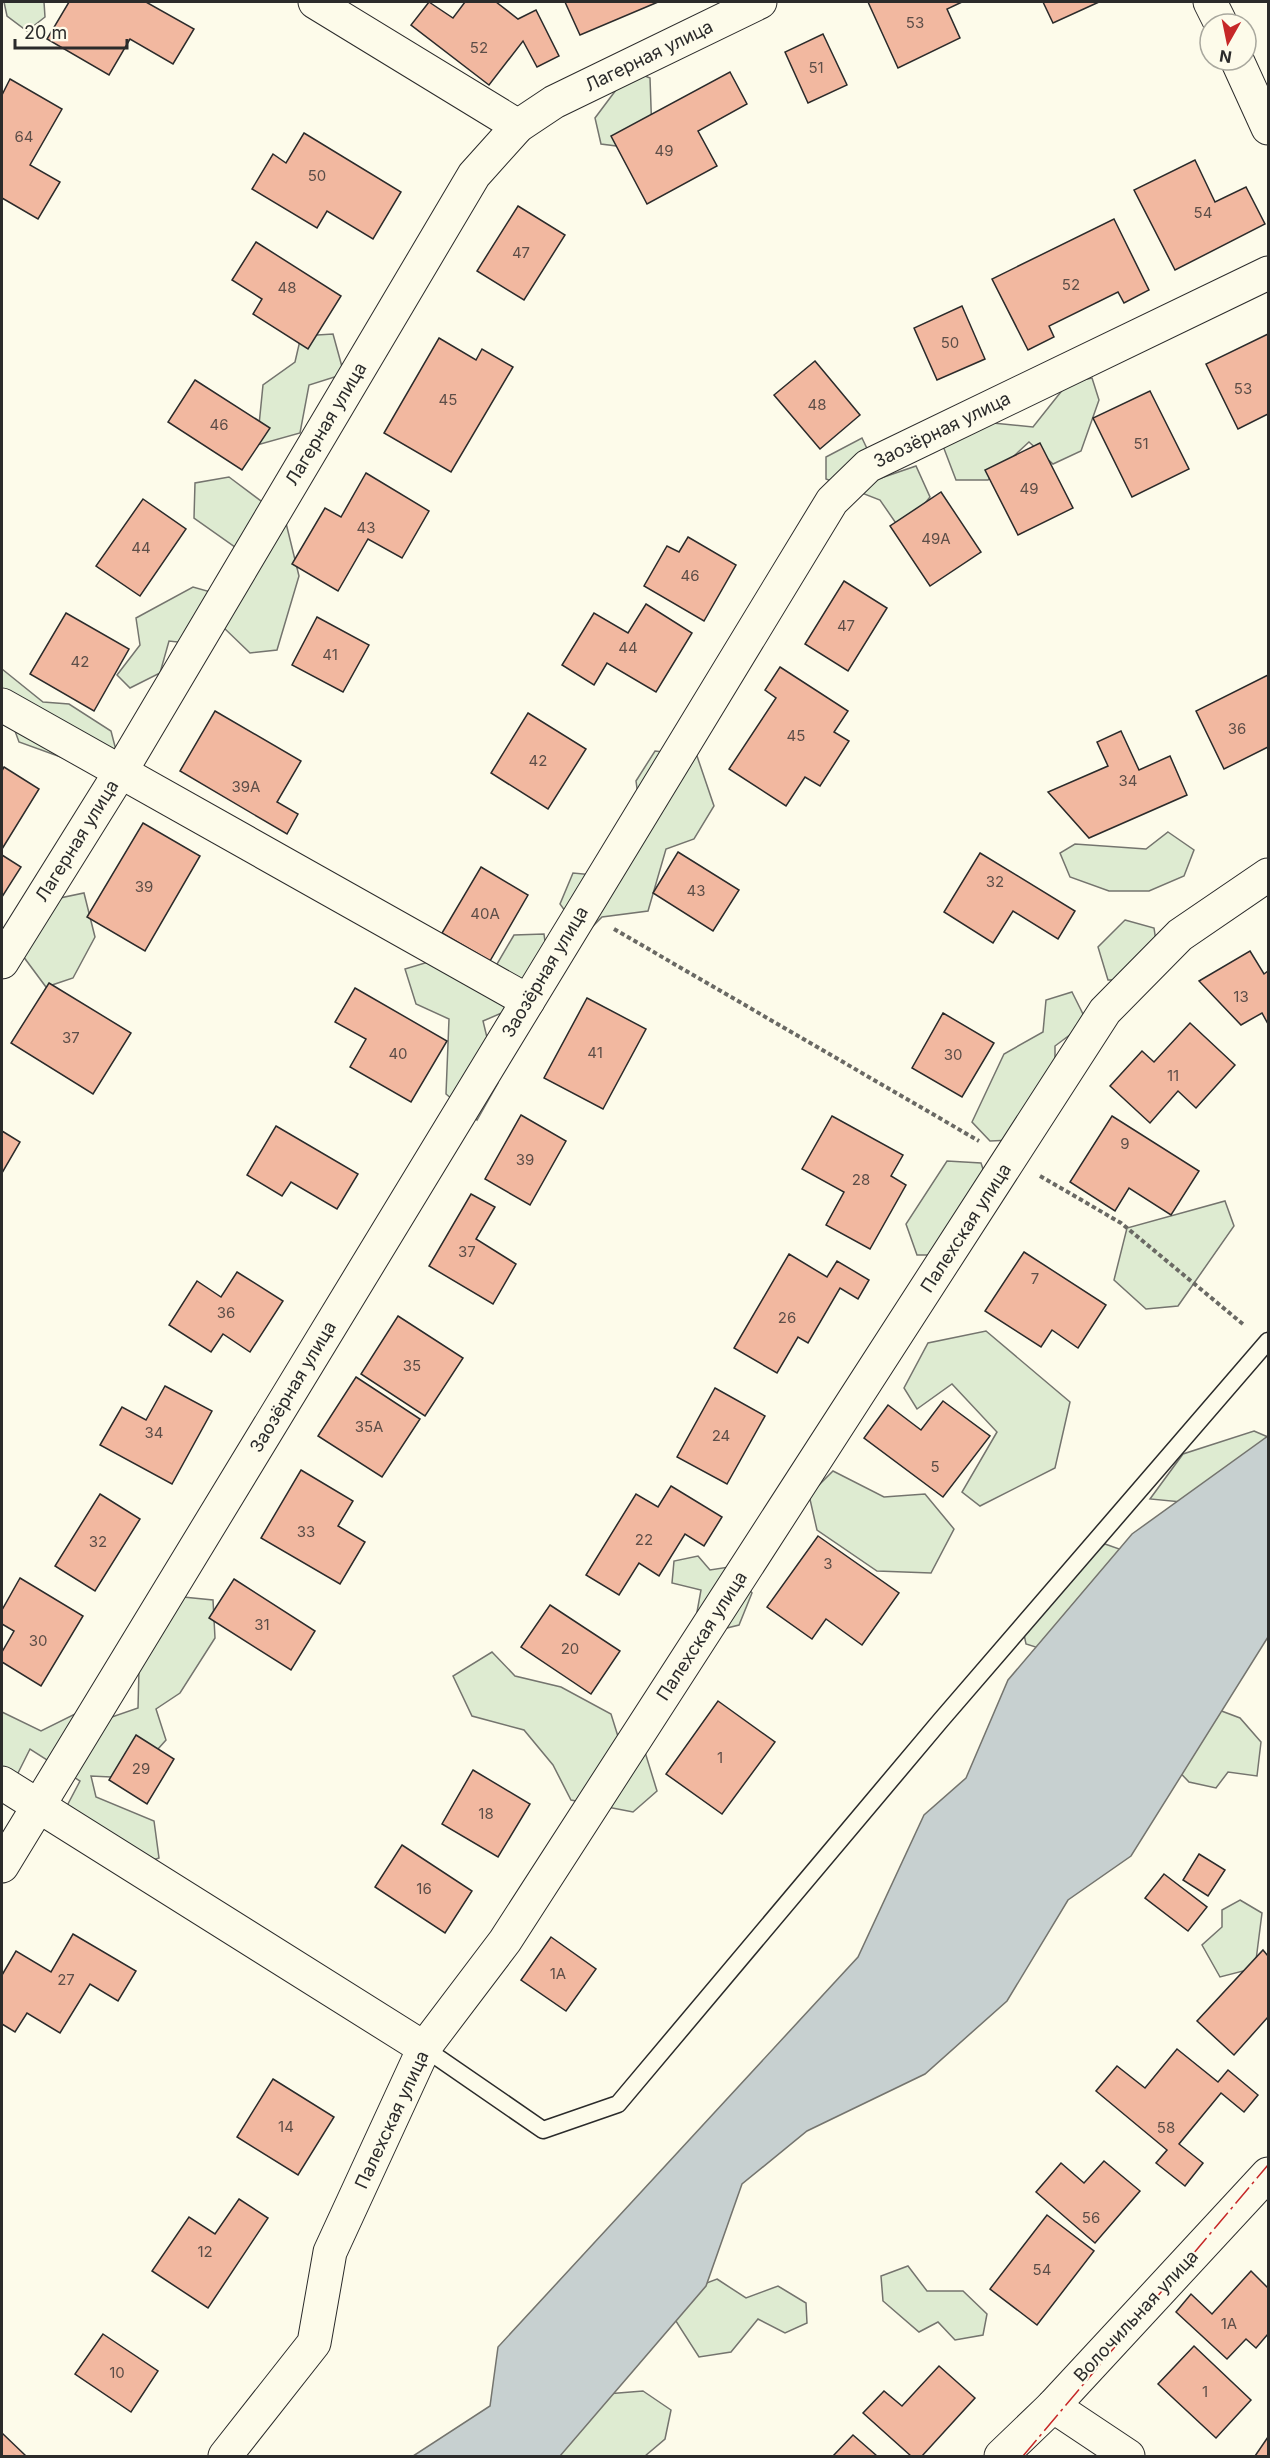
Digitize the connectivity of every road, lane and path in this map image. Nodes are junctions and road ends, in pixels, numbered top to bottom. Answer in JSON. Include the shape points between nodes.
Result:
{"nodes":[{"id":1,"x":315,"y":2,"type":"edge"},
{"id":2,"x":760,"y":2,"type":"edge"},
{"id":3,"x":1243,"y":72,"type":"edge"},
{"id":4,"x":518,"y":126,"type":"junction"},
{"id":5,"x":1269,"y":128,"type":"edge"},
{"id":6,"x":1269,"y":273,"type":"edge"},
{"id":7,"x":2,"y":705,"type":"edge"},
{"id":8,"x":121,"y":771,"type":"junction"},
{"id":9,"x":1269,"y":875,"type":"edge"},
{"id":10,"x":583,"y":911,"type":"junction"},
{"id":11,"x":2,"y":962,"type":"edge"},
{"id":12,"x":528,"y":1001,"type":"junction"},
{"id":13,"x":1010,"y":1158,"type":"junction"},
{"id":14,"x":1267,"y":1342,"type":"edge"},
{"id":15,"x":2,"y":1783,"type":"edge"},
{"id":16,"x":39,"y":1805,"type":"junction"},
{"id":17,"x":2,"y":1866,"type":"edge"},
{"id":18,"x":424,"y":2048,"type":"junction"},
{"id":19,"x":1269,"y":2174,"type":"edge"},
{"id":20,"x":1053,"y":2406,"type":"junction"},
{"id":21,"x":225,"y":2457,"type":"edge"},
{"id":22,"x":1001,"y":2457,"type":"edge"},
{"id":23,"x":1128,"y":2457,"type":"edge"}],
"edges":[{"from":1,"to":4,"type":"street"},
{"from":2,"to":4,"type":"street","name":"Лагерная улица","via":[[554,102]]},
{"from":3,"to":5,"type":"street"},
{"from":4,"to":8,"type":"street","name":"Лагерная улица","via":[[474,175]]},
{"from":6,"to":10,"type":"street","name":"Заозёрная улица","via":[[868,466],[832,501]]},
{"from":7,"to":8,"type":"street"},
{"from":8,"to":11,"type":"street","name":"Лагерная улица"},
{"from":8,"to":12,"type":"street"},
{"from":9,"to":13,"type":"street","name":"Палехская улица","via":[[1180,935],[1105,1011]]},
{"from":10,"to":12,"type":"street","name":"Заозёрная улица"},
{"from":10,"to":13,"type":"path"},
{"from":12,"to":16,"type":"street","name":"Заозёрная улица"},
{"from":13,"to":14,"type":"path","via":[[1121,1223]]},
{"from":13,"to":18,"type":"street","name":"Палехская улица","via":[[504,1941]]},
{"from":14,"to":18,"type":"lane","via":[[941,1720],[618,2104],[543,2130]]},
{"from":15,"to":16,"type":"street"},
{"from":16,"to":17,"type":"street","name":"Заозёрная улица"},
{"from":16,"to":18,"type":"street"},
{"from":18,"to":21,"type":"street","name":"Палехская улица","via":[[330,2252],[314,2343]]},
{"from":19,"to":20,"type":"street","name":"Волочильная улица"},
{"from":20,"to":22,"type":"street","name":"Волочильная улица"},
{"from":20,"to":23,"type":"street"}]}
